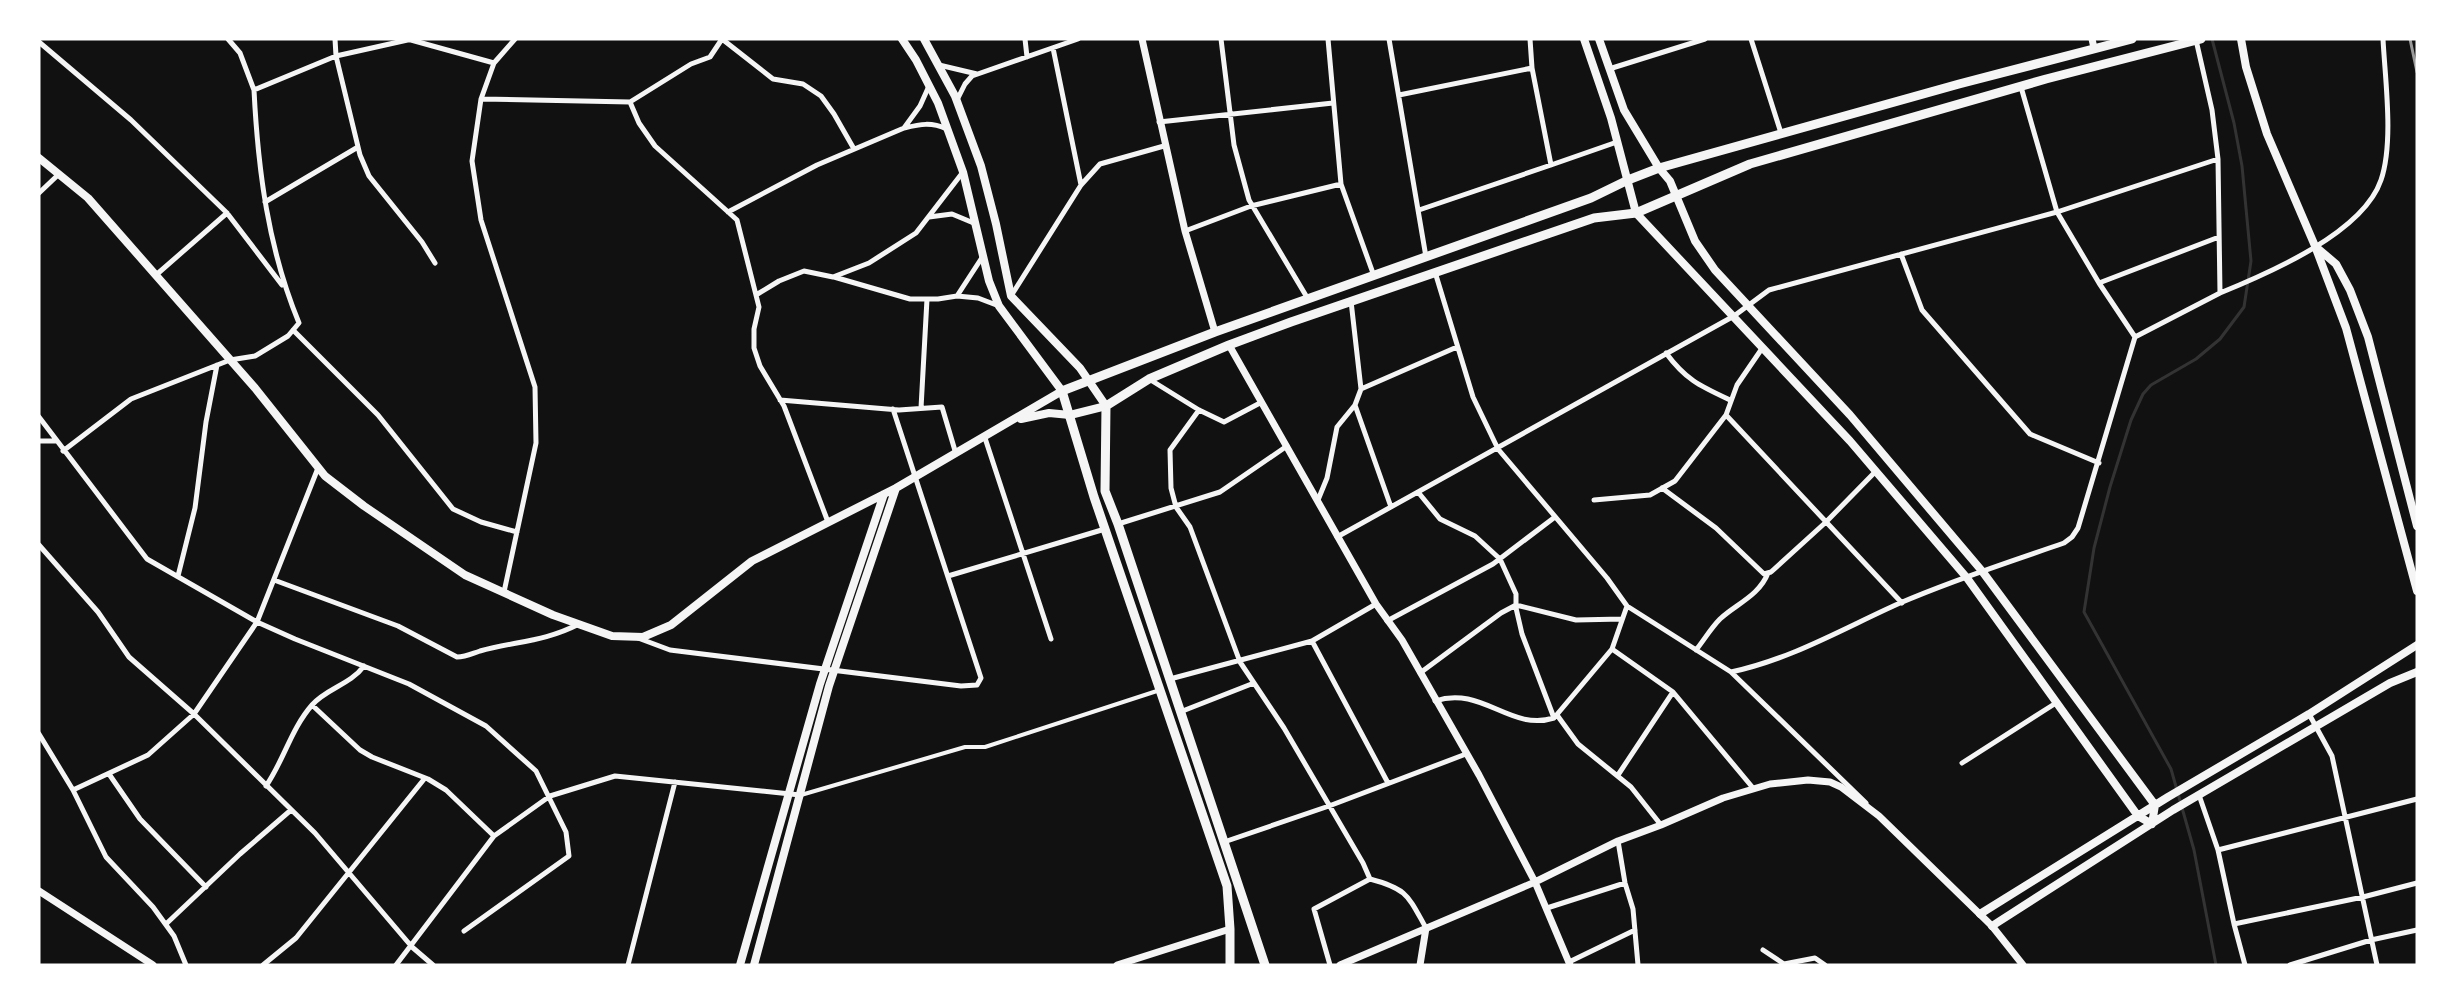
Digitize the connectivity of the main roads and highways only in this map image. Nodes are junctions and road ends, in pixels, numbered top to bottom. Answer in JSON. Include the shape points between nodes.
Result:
{"nodes":[{"id":1,"x":902,"y":39,"type":"edge"},
{"id":2,"x":924,"y":39,"type":"edge"},
{"id":3,"x":1584,"y":39,"type":"edge"},
{"id":4,"x":1599,"y":39,"type":"edge"},
{"id":5,"x":2132,"y":39,"type":"edge"},
{"id":6,"x":2241,"y":39,"type":"edge"},
{"id":7,"x":2199,"y":40,"type":"edge"},
{"id":8,"x":2093,"y":44,"type":"edge"},
{"id":9,"x":39,"y":158,"type":"edge"},
{"id":10,"x":1659,"y":168,"type":"junction"},
{"id":11,"x":1628,"y":180,"type":"junction"},
{"id":12,"x":1676,"y":197,"type":"junction"},
{"id":13,"x":1636,"y":213,"type":"junction"},
{"id":14,"x":2315,"y":246,"type":"junction"},
{"id":15,"x":1089,"y":381,"type":"junction"},
{"id":16,"x":1062,"y":391,"type":"junction"},
{"id":17,"x":1106,"y":406,"type":"junction"},
{"id":18,"x":1070,"y":415,"type":"junction"},
{"id":19,"x":1014,"y":421,"type":"junction"},
{"id":20,"x":897,"y":487,"type":"junction"},
{"id":21,"x":884,"y":494,"type":"junction"},
{"id":22,"x":2417,"y":526,"type":"edge"},
{"id":23,"x":2417,"y":591,"type":"edge"},
{"id":24,"x":2417,"y":645,"type":"edge"},
{"id":25,"x":2417,"y":672,"type":"edge"},
{"id":26,"x":2156,"y":804,"type":"junction"},
{"id":27,"x":2138,"y":816,"type":"junction"},
{"id":28,"x":2152,"y":824,"type":"junction"},
{"id":29,"x":1980,"y":914,"type":"road end"},
{"id":30,"x":1992,"y":926,"type":"road end"},
{"id":31,"x":740,"y":965,"type":"edge"},
{"id":32,"x":754,"y":965,"type":"edge"},
{"id":33,"x":1230,"y":965,"type":"edge"},
{"id":34,"x":1265,"y":965,"type":"edge"}],
"edges":[{"from":1,"to":16,"type":"main road","via":[[929,86],[963,172],[999,306]]},
{"from":2,"to":15,"type":"main road","via":[[957,100],[981,166],[1011,296]]},
{"from":3,"to":11,"type":"main road"},
{"from":4,"to":10,"type":"main road","via":[[1624,110]]},
{"from":5,"to":8,"type":"main road"},
{"from":6,"to":14,"type":"main road","via":[[2267,134]]},
{"from":7,"to":12,"type":"main road","via":[[1750,164]]},
{"from":8,"to":10,"type":"main road"},
{"from":9,"to":21,"type":"main road","via":[[88,198],[325,476],[465,575],[579,624],[612,636],[643,637],[671,625],[752,561]]},
{"from":10,"to":11,"type":"main road"},
{"from":10,"to":12,"type":"main road"},
{"from":11,"to":13,"type":"main road"},
{"from":11,"to":15,"type":"main road","via":[[1591,198]]},
{"from":12,"to":13,"type":"main road"},
{"from":12,"to":26,"type":"main road","via":[[1695,241],[1715,270],[1850,415],[1982,571]]},
{"from":13,"to":17,"type":"main road","via":[[1594,219],[1229,345],[1149,379]]},
{"from":13,"to":27,"type":"main road","via":[[1763,346],[1967,578]]},
{"from":14,"to":22,"type":"main road","via":[[2336,264],[2358,308],[2377,365]]},
{"from":14,"to":23,"type":"main road","via":[[2358,367]]},
{"from":15,"to":16,"type":"main road"},
{"from":15,"to":17,"type":"main road"},
{"from":16,"to":18,"type":"main road"},
{"from":16,"to":19,"type":"main road"},
{"from":17,"to":18,"type":"main road"},
{"from":17,"to":34,"type":"main road","via":[[1105,491]]},
{"from":18,"to":19,"type":"main road","via":[[1049,413]]},
{"from":18,"to":33,"type":"main road","via":[[1227,886]]},
{"from":19,"to":20,"type":"main road"},
{"from":20,"to":21,"type":"main road"},
{"from":20,"to":32,"type":"main road","via":[[834,672]]},
{"from":21,"to":31,"type":"main road","via":[[825,670]]},
{"from":24,"to":26,"type":"main road"},
{"from":25,"to":28,"type":"main road","via":[[2390,683]]},
{"from":26,"to":27,"type":"main road"},
{"from":26,"to":28,"type":"main road"},
{"from":27,"to":28,"type":"main road"},
{"from":27,"to":29,"type":"main road"},
{"from":28,"to":30,"type":"main road"}]}
